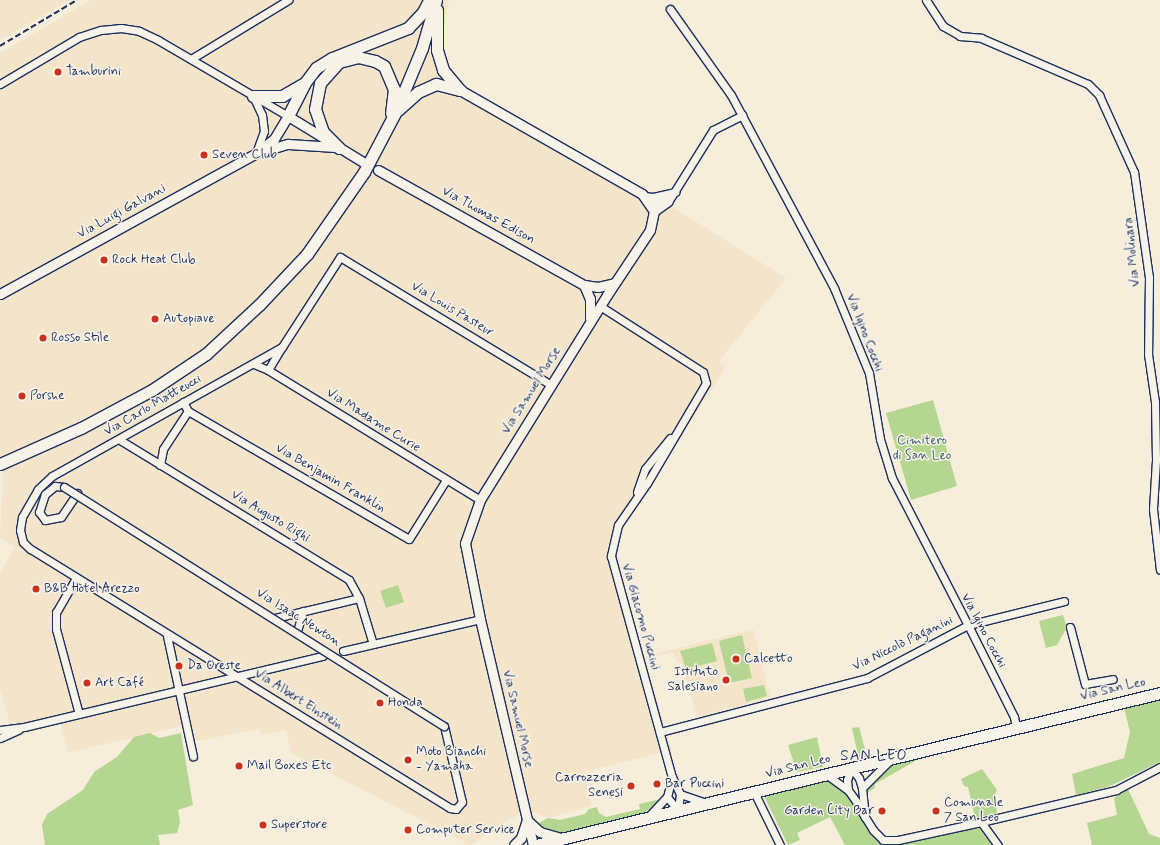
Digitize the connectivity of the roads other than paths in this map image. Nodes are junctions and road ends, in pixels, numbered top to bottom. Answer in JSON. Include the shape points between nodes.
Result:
{"nodes":[{"id":1,"x":288,"y":0,"type":"edge"},
{"id":2,"x":429,"y":0,"type":"edge"},
{"id":3,"x":437,"y":0,"type":"edge"},
{"id":4,"x":926,"y":0,"type":"edge"},
{"id":5,"x":670,"y":9,"type":"dead end"},
{"id":6,"x":191,"y":59,"type":"junction"},
{"id":7,"x":339,"y":62,"type":"junction"},
{"id":8,"x":0,"y":84,"type":"edge"},
{"id":9,"x":304,"y":84,"type":"junction"},
{"id":10,"x":460,"y":90,"type":"junction"},
{"id":11,"x":252,"y":96,"type":"junction"},
{"id":12,"x":395,"y":113,"type":"junction"},
{"id":13,"x":289,"y":114,"type":"junction"},
{"id":14,"x":742,"y":115,"type":"junction"},
{"id":15,"x":390,"y":125,"type":"junction"},
{"id":16,"x":339,"y":148,"type":"junction"},
{"id":17,"x":256,"y":153,"type":"junction"},
{"id":18,"x":363,"y":162,"type":"dead end"},
{"id":19,"x":378,"y":170,"type":"dead end"},
{"id":20,"x":675,"y":192,"type":"junction"},
{"id":21,"x":644,"y":196,"type":"junction"},
{"id":22,"x":668,"y":202,"type":"junction"},
{"id":23,"x":652,"y":209,"type":"junction"},
{"id":24,"x":650,"y":230,"type":"junction"},
{"id":25,"x":340,"y":257,"type":"joint"},
{"id":26,"x":615,"y":282,"type":"junction"},
{"id":27,"x":584,"y":285,"type":"junction"},
{"id":28,"x":598,"y":287,"type":"junction"},
{"id":29,"x":0,"y":294,"type":"edge"},
{"id":30,"x":590,"y":299,"type":"junction"},
{"id":31,"x":603,"y":300,"type":"junction"},
{"id":32,"x":589,"y":323,"type":"junction"},
{"id":33,"x":282,"y":347,"type":"junction"},
{"id":34,"x":254,"y":364,"type":"junction"},
{"id":35,"x":268,"y":370,"type":"junction"},
{"id":36,"x":551,"y":385,"type":"junction"},
{"id":37,"x":184,"y":402,"type":"junction"},
{"id":38,"x":188,"y":411,"type":"junction"},
{"id":39,"x":120,"y":440,"type":"junction"},
{"id":40,"x":3,"y":462,"type":"edge"},
{"id":41,"x":160,"y":465,"type":"junction"},
{"id":42,"x":446,"y":480,"type":"junction"},
{"id":43,"x":38,"y":489,"type":"joint"},
{"id":44,"x":77,"y":493,"type":"dead end"},
{"id":45,"x":480,"y":500,"type":"junction"},
{"id":46,"x":1160,"y":570,"type":"edge"},
{"id":47,"x":76,"y":578,"type":"junction"},
{"id":48,"x":359,"y":598,"type":"junction"},
{"id":49,"x":1064,"y":601,"type":"dead end"},
{"id":50,"x":303,"y":611,"type":"junction"},
{"id":51,"x":275,"y":618,"type":"junction"},
{"id":52,"x":480,"y":619,"type":"junction"},
{"id":53,"x":968,"y":625,"type":"junction"},
{"id":54,"x":1070,"y":627,"type":"dead end"},
{"id":55,"x":297,"y":631,"type":"junction"},
{"id":56,"x":167,"y":636,"type":"junction"},
{"id":57,"x":373,"y":644,"type":"junction"},
{"id":58,"x":343,"y":651,"type":"dead end"},
{"id":59,"x":323,"y":656,"type":"dead end"},
{"id":60,"x":237,"y":677,"type":"junction"},
{"id":61,"x":1113,"y":678,"type":"dead end"},
{"id":62,"x":179,"y":691,"type":"junction"},
{"id":63,"x":1160,"y":693,"type":"edge"},
{"id":64,"x":79,"y":714,"type":"junction"},
{"id":65,"x":24,"y":727,"type":"junction"},
{"id":66,"x":1016,"y":727,"type":"junction"},
{"id":67,"x":0,"y":730,"type":"edge"},
{"id":68,"x":660,"y":732,"type":"junction"},
{"id":69,"x":1,"y":738,"type":"edge"},
{"id":70,"x":193,"y":756,"type":"dead end"},
{"id":71,"x":892,"y":758,"type":"junction"},
{"id":72,"x":1160,"y":767,"type":"edge"},
{"id":73,"x":851,"y":768,"type":"junction"},
{"id":74,"x":826,"y":774,"type":"junction"},
{"id":75,"x":672,"y":777,"type":"junction"},
{"id":76,"x":862,"y":788,"type":"junction"},
{"id":77,"x":848,"y":790,"type":"junction"},
{"id":78,"x":754,"y":792,"type":"junction"},
{"id":79,"x":680,"y":794,"type":"junction"},
{"id":80,"x":461,"y":796,"type":"joint"},
{"id":81,"x":666,"y":797,"type":"junction"},
{"id":82,"x":707,"y":803,"type":"junction"},
{"id":83,"x":678,"y":810,"type":"junction"},
{"id":84,"x":865,"y":817,"type":"junction"},
{"id":85,"x":648,"y":818,"type":"junction"},
{"id":86,"x":527,"y":820,"type":"junction"},
{"id":87,"x":982,"y":822,"type":"junction"},
{"id":88,"x":564,"y":838,"type":"junction"},
{"id":89,"x":514,"y":845,"type":"edge"},
{"id":90,"x":534,"y":845,"type":"edge"},
{"id":91,"x":552,"y":845,"type":"edge"},
{"id":92,"x":780,"y":845,"type":"edge"},
{"id":93,"x":998,"y":845,"type":"edge"}],
"edges":[{"from":1,"to":6,"type":"street"},
{"from":2,"to":9,"type":"main road","via":[[419,17],[408,28],[324,62]]},
{"from":3,"to":10,"type":"main road","via":[[437,50],[443,70]]},
{"from":3,"to":12,"type":"main road","via":[[422,48]]},
{"from":4,"to":46,"type":"street","name":"Via Molinara","via":[[943,26],[960,36],[981,38],[1088,84],[1099,95],[1134,172],[1149,277],[1148,354],[1155,402],[1156,453],[1153,509]]},
{"from":5,"to":14,"type":"street","name":"Via Igino Cocchi","via":[[731,95]]},
{"from":6,"to":8,"type":"street","via":[[139,31],[121,28],[101,30],[79,37]]},
{"from":6,"to":11,"type":"street"},
{"from":7,"to":13,"type":"main road","via":[[318,75]]},
{"from":7,"to":15,"type":"main road","via":[[358,57],[384,66],[394,89]]},
{"from":7,"to":16,"type":"main road","via":[[320,83],[315,109],[324,132]]},
{"from":9,"to":11,"type":"main road","via":[[282,96]]},
{"from":9,"to":13,"type":"main road"},
{"from":10,"to":12,"type":"main road","via":[[436,84],[418,92]]},
{"from":10,"to":21,"type":"street"},
{"from":11,"to":13,"type":"street"},
{"from":11,"to":17,"type":"street","via":[[262,115],[264,131]]},
{"from":12,"to":15,"type":"main road"},
{"from":13,"to":16,"type":"street"},
{"from":13,"to":17,"type":"street","name":"Via Luigi Galvani","via":[[274,139]]},
{"from":14,"to":20,"type":"street","via":[[713,130]]},
{"from":14,"to":53,"type":"street","name":"Via Igino Cocchi","via":[[834,288],[868,373],[880,439],[892,478]]},
{"from":15,"to":40,"type":"main road","via":[[364,172],[307,254],[259,306],[206,354],[152,390],[81,428]]},
{"from":16,"to":17,"type":"street","name":"Via Luigi Galvani","via":[[288,144]]},
{"from":16,"to":18,"type":"street"},
{"from":17,"to":29,"type":"street","name":"Via Luigi Galvani"},
{"from":19,"to":27,"type":"street","name":"Via Thomas Edison"},
{"from":20,"to":21,"type":"street","via":[[658,197]]},
{"from":20,"to":22,"type":"street"},
{"from":20,"to":23,"type":"street"},
{"from":21,"to":23,"type":"street"},
{"from":22,"to":23,"type":"street"},
{"from":22,"to":24,"type":"street"},
{"from":23,"to":24,"type":"street","name":"Via Samuel Morse"},
{"from":24,"to":26,"type":"street","name":"Via Samuel Morse"},
{"from":25,"to":33,"type":"street","name":"Via Carlo Matteucci"},
{"from":25,"to":36,"type":"street","name":"Via Louis Pasteur"},
{"from":26,"to":28,"type":"street"},
{"from":26,"to":31,"type":"street","name":"Via Samuel Morse"},
{"from":27,"to":28,"type":"street"},
{"from":27,"to":30,"type":"street"},
{"from":28,"to":31,"type":"street"},
{"from":30,"to":31,"type":"street"},
{"from":30,"to":32,"type":"street","via":[[592,312]]},
{"from":31,"to":32,"type":"street","name":"Via Samuel Morse"},
{"from":31,"to":68,"type":"street","name":"Via Giacomo Puccini","via":[[704,372],[706,383],[682,424],[646,469],[634,499],[618,525],[611,556]]},
{"from":32,"to":36,"type":"street","name":"Via Samuel Morse"},
{"from":33,"to":34,"type":"street","name":"Via Carlo Matteucci"},
{"from":33,"to":35,"type":"street","name":"Via Carlo Matteucci"},
{"from":34,"to":35,"type":"street","name":"Via Madame Curie"},
{"from":34,"to":37,"type":"street","name":"Via Carlo Matteucci"},
{"from":35,"to":42,"type":"street","name":"Via Madame Curie"},
{"from":36,"to":45,"type":"street","name":"Via Samuel Morse"},
{"from":37,"to":38,"type":"street"},
{"from":37,"to":39,"type":"street","name":"Via Carlo Matteucci"},
{"from":38,"to":41,"type":"street","via":[[162,449]]},
{"from":38,"to":42,"type":"street","name":"Via Benjamin Franklin","via":[[409,539]]},
{"from":39,"to":41,"type":"street","name":"Via Augusto Righi"},
{"from":39,"to":43,"type":"street","name":"Via Carlo Matteucci","via":[[52,476]]},
{"from":41,"to":48,"type":"street","name":"Via Augusto Righi","via":[[349,580]]},
{"from":42,"to":45,"type":"street","name":"Via Madame Curie"},
{"from":43,"to":47,"type":"street","name":"Via Albert Einstein","via":[[22,517],[20,530],[23,542]]},
{"from":44,"to":51,"type":"street","name":"Via Isaac Newton","bridge":true,"via":[[72,501],[61,517],[45,520],[39,512],[45,494],[55,486],[64,487]]},
{"from":45,"to":52,"type":"street","name":"Via Samuel Morse","via":[[465,543]]},
{"from":47,"to":56,"type":"street","name":"Via Albert Einstein"},
{"from":47,"to":64,"type":"street","via":[[56,612],[56,629]]},
{"from":48,"to":50,"type":"street"},
{"from":48,"to":57,"type":"street","name":"Via Augusto Righi"},
{"from":49,"to":53,"type":"street","name":"Via Niccolò Paganini"},
{"from":50,"to":51,"type":"street"},
{"from":50,"to":55,"type":"street"},
{"from":51,"to":55,"type":"street","name":"Via Isaac Newton","bridge":true},
{"from":52,"to":57,"type":"street"},
{"from":52,"to":86,"type":"street","name":"Via Samuel Morse"},
{"from":53,"to":66,"type":"street","name":"Via Igino Cocchi","via":[[1014,717]]},
{"from":53,"to":68,"type":"street","name":"Via Niccolò Paganini","via":[[867,678]]},
{"from":54,"to":61,"type":"street","via":[[1085,684]]},
{"from":55,"to":80,"type":"street","name":"Via Isaac Newton","bridge":true,"via":[[444,726]]},
{"from":56,"to":60,"type":"street","name":"Via Albert Einstein"},
{"from":56,"to":62,"type":"street"},
{"from":57,"to":58,"type":"street"},
{"from":59,"to":60,"type":"street"},
{"from":60,"to":62,"type":"street"},
{"from":60,"to":80,"type":"street","name":"Via Albert Einstein","via":[[450,808],[456,809],[461,805]]},
{"from":62,"to":64,"type":"street"},
{"from":62,"to":70,"type":"street"},
{"from":63,"to":66,"type":"main road","name":"Via San Leo"},
{"from":64,"to":65,"type":"street"},
{"from":65,"to":67,"type":"street"},
{"from":65,"to":69,"type":"street"},
{"from":66,"to":71,"type":"main road","name":"Via San Leo"},
{"from":68,"to":75,"type":"street","name":"Via Giacomo Puccini"},
{"from":71,"to":73,"type":"main road","name":"Via San Leo"},
{"from":71,"to":76,"type":"street"},
{"from":72,"to":87,"type":"street","via":[[1116,790]]},
{"from":73,"to":74,"type":"main road","name":"Via San Leo"},
{"from":73,"to":76,"type":"street","via":[[859,778]]},
{"from":73,"to":77,"type":"street","via":[[847,780]]},
{"from":74,"to":77,"type":"street"},
{"from":74,"to":78,"type":"main road","name":"Via San Leo"},
{"from":75,"to":79,"type":"street","name":"Via Giacomo Puccini"},
{"from":75,"to":81,"type":"street"},
{"from":76,"to":84,"type":"street"},
{"from":77,"to":84,"type":"street"},
{"from":78,"to":82,"type":"main road","name":"Via San Leo"},
{"from":78,"to":92,"type":"street"},
{"from":79,"to":82,"type":"street"},
{"from":79,"to":83,"type":"street"},
{"from":81,"to":83,"type":"street"},
{"from":81,"to":85,"type":"street"},
{"from":82,"to":83,"type":"main road","name":"Via San Leo"},
{"from":83,"to":85,"type":"main road","name":"Via San Leo"},
{"from":84,"to":87,"type":"street","via":[[883,840],[898,840]]},
{"from":85,"to":88,"type":"main road","name":"Via San Leo"},
{"from":86,"to":88,"type":"street","via":[[540,832]]},
{"from":86,"to":89,"type":"street","via":[[521,838]]},
{"from":86,"to":90,"type":"street","name":"Via Samuel Morse"},
{"from":87,"to":93,"type":"street"},
{"from":88,"to":90,"type":"main road","name":"Via San Leo"},
{"from":88,"to":91,"type":"street"}]}
